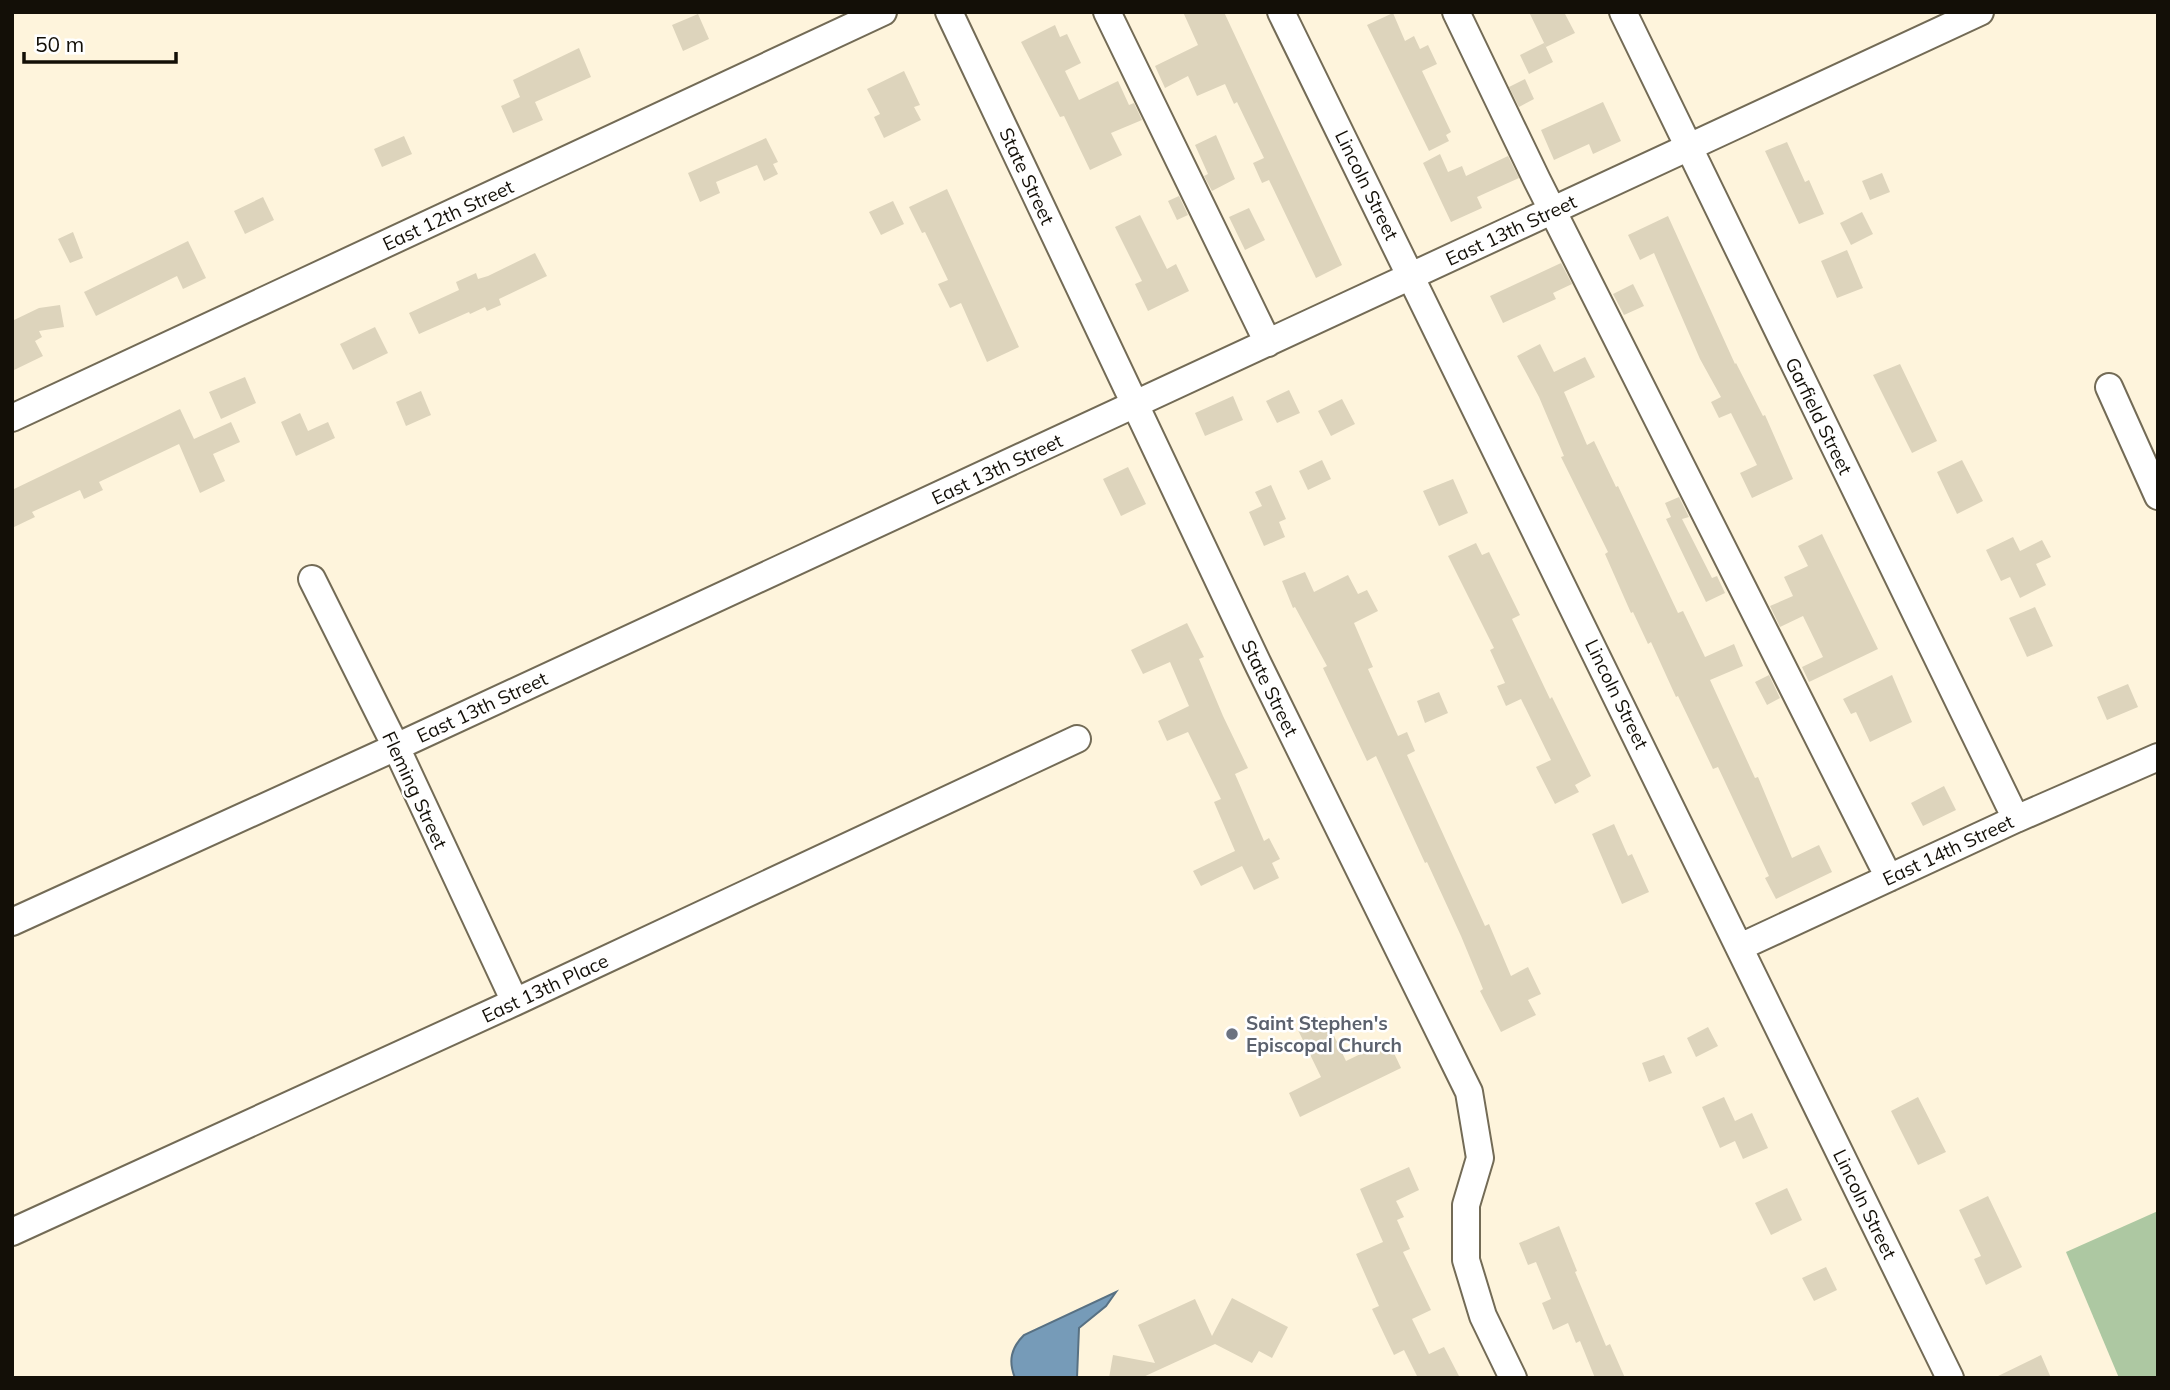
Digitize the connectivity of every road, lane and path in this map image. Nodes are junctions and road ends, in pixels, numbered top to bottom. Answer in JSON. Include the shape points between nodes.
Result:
{"nodes":[{"id":1,"x":883,"y":12,"type":"edge"},
{"id":2,"x":949,"y":12,"type":"edge"},
{"id":3,"x":1107,"y":12,"type":"edge"},
{"id":4,"x":1281,"y":12,"type":"edge"},
{"id":5,"x":1456,"y":12,"type":"edge"},
{"id":6,"x":1623,"y":12,"type":"edge"},
{"id":7,"x":1980,"y":12,"type":"edge"},
{"id":8,"x":1688,"y":148,"type":"junction"},
{"id":9,"x":1553,"y":210,"type":"junction"},
{"id":10,"x":1412,"y":276,"type":"junction"},
{"id":11,"x":1268,"y":343,"type":"junction"},
{"id":12,"x":2109,"y":387,"type":"dead end"},
{"id":13,"x":1135,"y":404,"type":"junction"},
{"id":14,"x":12,"y":418,"type":"edge"},
{"id":15,"x":2158,"y":496,"type":"edge"},
{"id":16,"x":312,"y":579,"type":"dead end"},
{"id":17,"x":1077,"y":739,"type":"dead end"},
{"id":18,"x":396,"y":747,"type":"junction"},
{"id":19,"x":2158,"y":757,"type":"edge"},
{"id":20,"x":2016,"y":818,"type":"junction"},
{"id":21,"x":1889,"y":878,"type":"junction"},
{"id":22,"x":12,"y":922,"type":"edge"},
{"id":23,"x":1740,"y":947,"type":"junction"},
{"id":24,"x":514,"y":1002,"type":"junction"},
{"id":25,"x":12,"y":1232,"type":"edge"},
{"id":26,"x":1513,"y":1378,"type":"edge"},
{"id":27,"x":1950,"y":1378,"type":"edge"}],
"edges":[{"from":1,"to":14,"type":"street","name":"East 12th Street"},
{"from":2,"to":13,"type":"street","name":"State Street"},
{"from":3,"to":11,"type":"street"},
{"from":4,"to":10,"type":"street","name":"Lincoln Street"},
{"from":5,"to":9,"type":"street"},
{"from":6,"to":8,"type":"street","name":"Garfield Street"},
{"from":7,"to":8,"type":"street","name":"East 13th Street"},
{"from":8,"to":9,"type":"street","name":"East 13th Street"},
{"from":8,"to":20,"type":"street","name":"Garfield Street"},
{"from":9,"to":10,"type":"street","name":"East 13th Street"},
{"from":9,"to":21,"type":"street"},
{"from":10,"to":11,"type":"street","name":"East 13th Street"},
{"from":10,"to":23,"type":"street","name":"Lincoln Street"},
{"from":11,"to":13,"type":"street","name":"East 13th Street"},
{"from":12,"to":15,"type":"street"},
{"from":13,"to":18,"type":"street","name":"East 13th Street"},
{"from":13,"to":26,"type":"street","name":"State Street","via":[[1469,1092],[1480,1158],[1466,1205],[1466,1260],[1483,1316]]},
{"from":16,"to":18,"type":"street","name":"Fleming Street"},
{"from":17,"to":24,"type":"street","name":"East 13th Place"},
{"from":18,"to":22,"type":"street","name":"East 13th Street"},
{"from":18,"to":24,"type":"street","name":"Fleming Street"},
{"from":19,"to":20,"type":"street","name":"East 14th Street"},
{"from":20,"to":21,"type":"street","name":"East 14th Street"},
{"from":21,"to":23,"type":"street","name":"East 14th Street"},
{"from":23,"to":27,"type":"street","name":"Lincoln Street"},
{"from":24,"to":25,"type":"street","name":"East 13th Place"}]}
